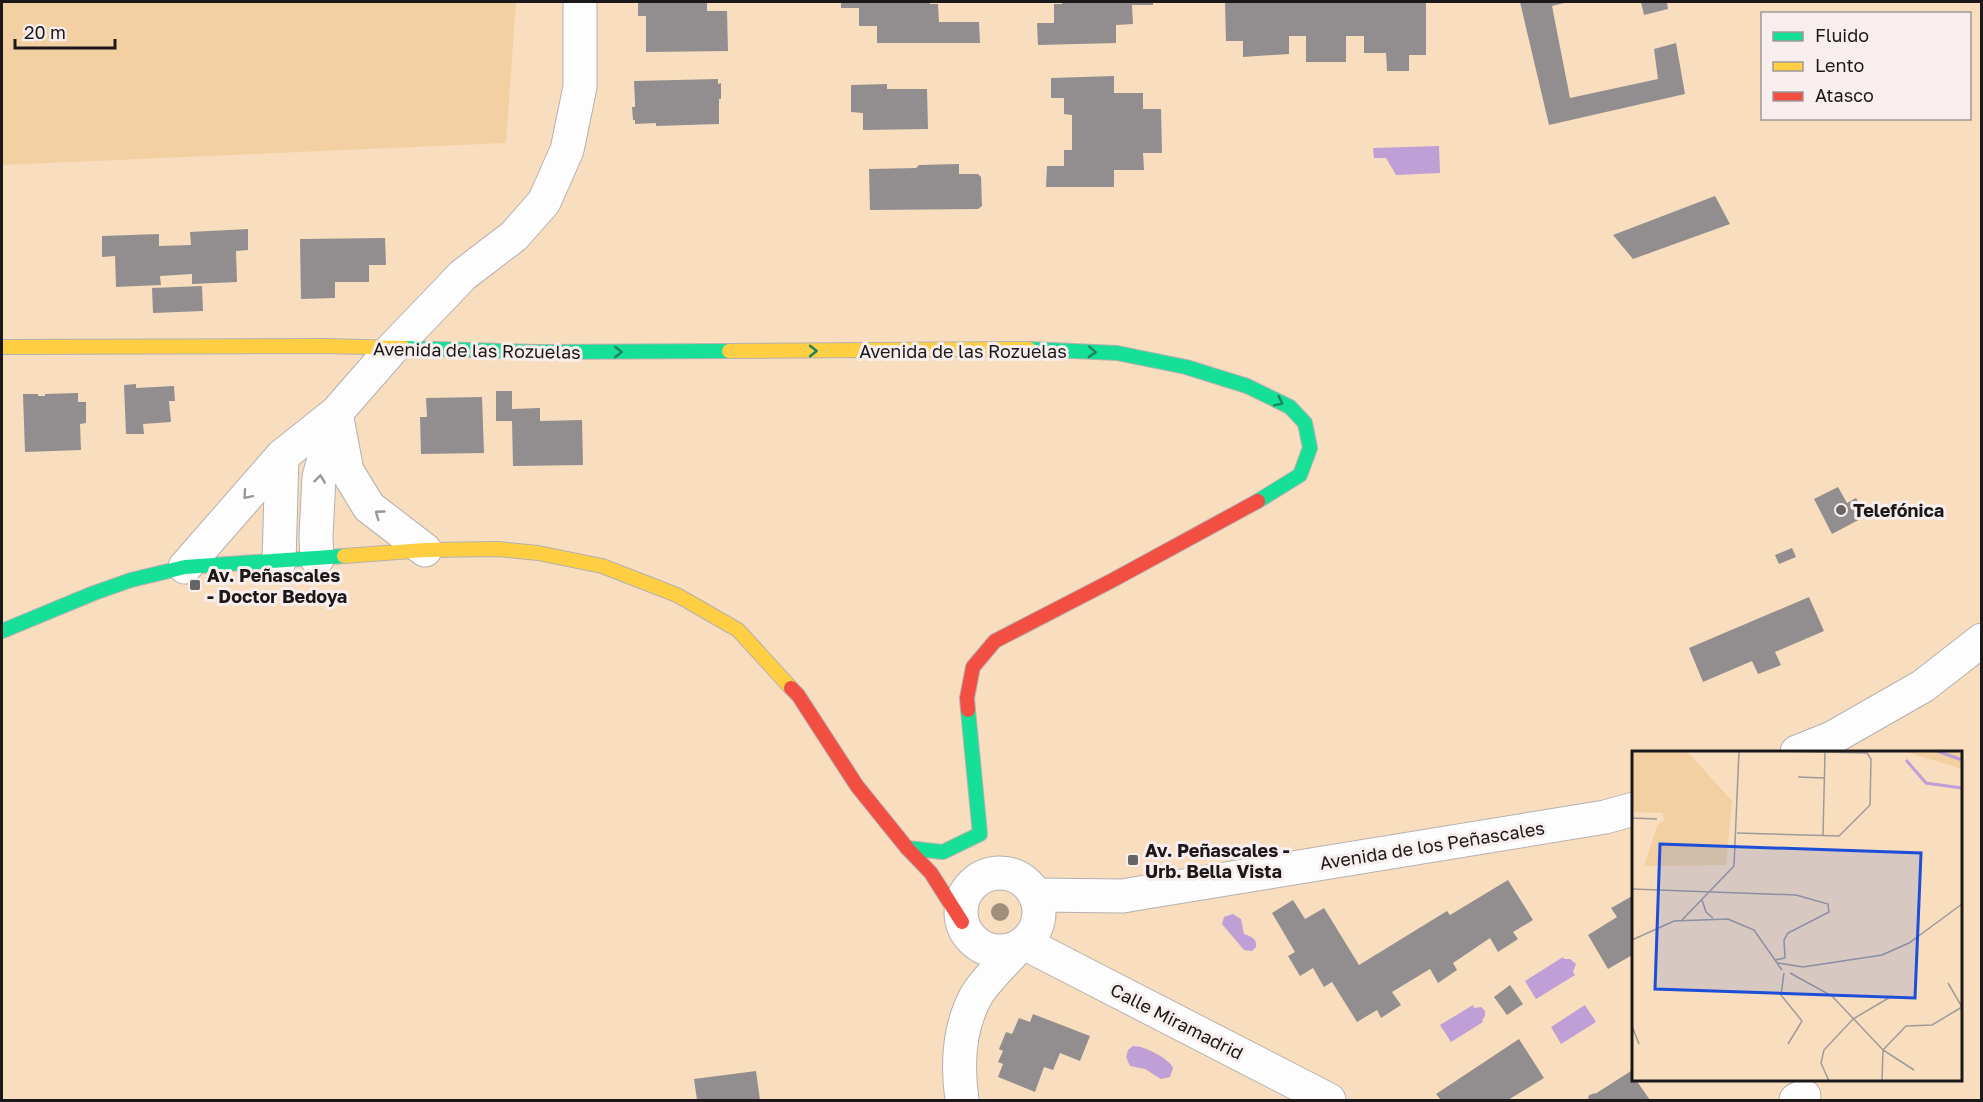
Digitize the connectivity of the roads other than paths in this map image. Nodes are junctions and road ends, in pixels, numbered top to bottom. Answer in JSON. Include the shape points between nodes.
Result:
{"nodes":[{"id":1,"x":580,"y":2,"type":"edge"},
{"id":2,"x":2,"y":347,"type":"edge"},
{"id":3,"x":392,"y":349,"type":"junction"},
{"id":4,"x":336,"y":413,"type":"junction"},
{"id":5,"x":282,"y":456,"type":"junction"},
{"id":6,"x":425,"y":550,"type":"junction"},
{"id":7,"x":317,"y":559,"type":"junction"},
{"id":8,"x":279,"y":562,"type":"junction"},
{"id":9,"x":185,"y":567,"type":"junction"},
{"id":10,"x":2,"y":632,"type":"edge"},
{"id":11,"x":1982,"y":640,"type":"edge"},
{"id":12,"x":1802,"y":751,"type":"edge"},
{"id":13,"x":1632,"y":810,"type":"edge"},
{"id":14,"x":980,"y":834,"type":"junction"},
{"id":15,"x":907,"y":848,"type":"junction"},
{"id":16,"x":931,"y":873,"type":"junction"},
{"id":17,"x":981,"y":878,"type":"junction"},
{"id":18,"x":1035,"y":895,"type":"junction"},
{"id":19,"x":1123,"y":896,"type":"junction"},
{"id":20,"x":970,"y":933,"type":"junction"},
{"id":21,"x":1026,"y":938,"type":"junction"},
{"id":22,"x":976,"y":995,"type":"junction"},
{"id":23,"x":963,"y":1101,"type":"edge"},
{"id":24,"x":1329,"y":1101,"type":"edge"}],
"edges":[{"from":1,"to":3,"type":"street","via":[[580,87],[567,150],[544,202],[514,236],[463,275]]},
{"from":2,"to":3,"type":"street","name":"Avenida de las Rozuelas"},
{"from":3,"to":4,"type":"street"},
{"from":3,"to":14,"type":"street","name":"Avenida de las Rozuelas","one_way":true,"via":[[536,352],[1045,349],[1117,353],[1186,367],[1237,383],[1290,407],[1305,423],[1310,448],[1300,475],[1248,507],[995,641],[973,667],[967,698]]},
{"from":4,"to":5,"type":"street"},
{"from":6,"to":4,"type":"street","one_way":true,"via":[[369,507],[347,471]]},
{"from":7,"to":4,"type":"street","one_way":true,"via":[[320,477]]},
{"from":5,"to":8,"type":"street"},
{"from":5,"to":9,"type":"street","one_way":true},
{"from":6,"to":7,"type":"street"},
{"from":6,"to":15,"type":"street","via":[[498,549],[602,566],[677,594],[738,630],[798,694],[857,786]]},
{"from":7,"to":8,"type":"street"},
{"from":8,"to":9,"type":"street"},
{"from":9,"to":10,"type":"street","via":[[94,592]]},
{"from":11,"to":12,"type":"street","via":[[1923,686]]},
{"from":13,"to":19,"type":"street","name":"Avenida de los Peñascales"},
{"from":14,"to":15,"type":"street","via":[[943,852]]},
{"from":14,"to":17,"type":"street","name":"Avenida de las Rozuelas"},
{"from":15,"to":16,"type":"street"},
{"from":16,"to":17,"type":"street"},
{"from":16,"to":20,"type":"street"},
{"from":17,"to":18,"type":"street","via":[[1012,875]]},
{"from":17,"to":20,"type":"street","via":[[970,887],[961,910]]},
{"from":18,"to":19,"type":"street","name":"Avenida de los Peñascales"},
{"from":18,"to":21,"type":"street","via":[[1039,916]]},
{"from":19,"to":21,"type":"street","name":"Avenida de los Peñascales"},
{"from":20,"to":21,"type":"street","via":[[987,949],[998,951],[1008,950]]},
{"from":20,"to":22,"type":"street"},
{"from":21,"to":22,"type":"street"},
{"from":21,"to":24,"type":"street","name":"Calle Miramadrid"},
{"from":22,"to":23,"type":"street","via":[[961,1034],[959,1074]]}]}
